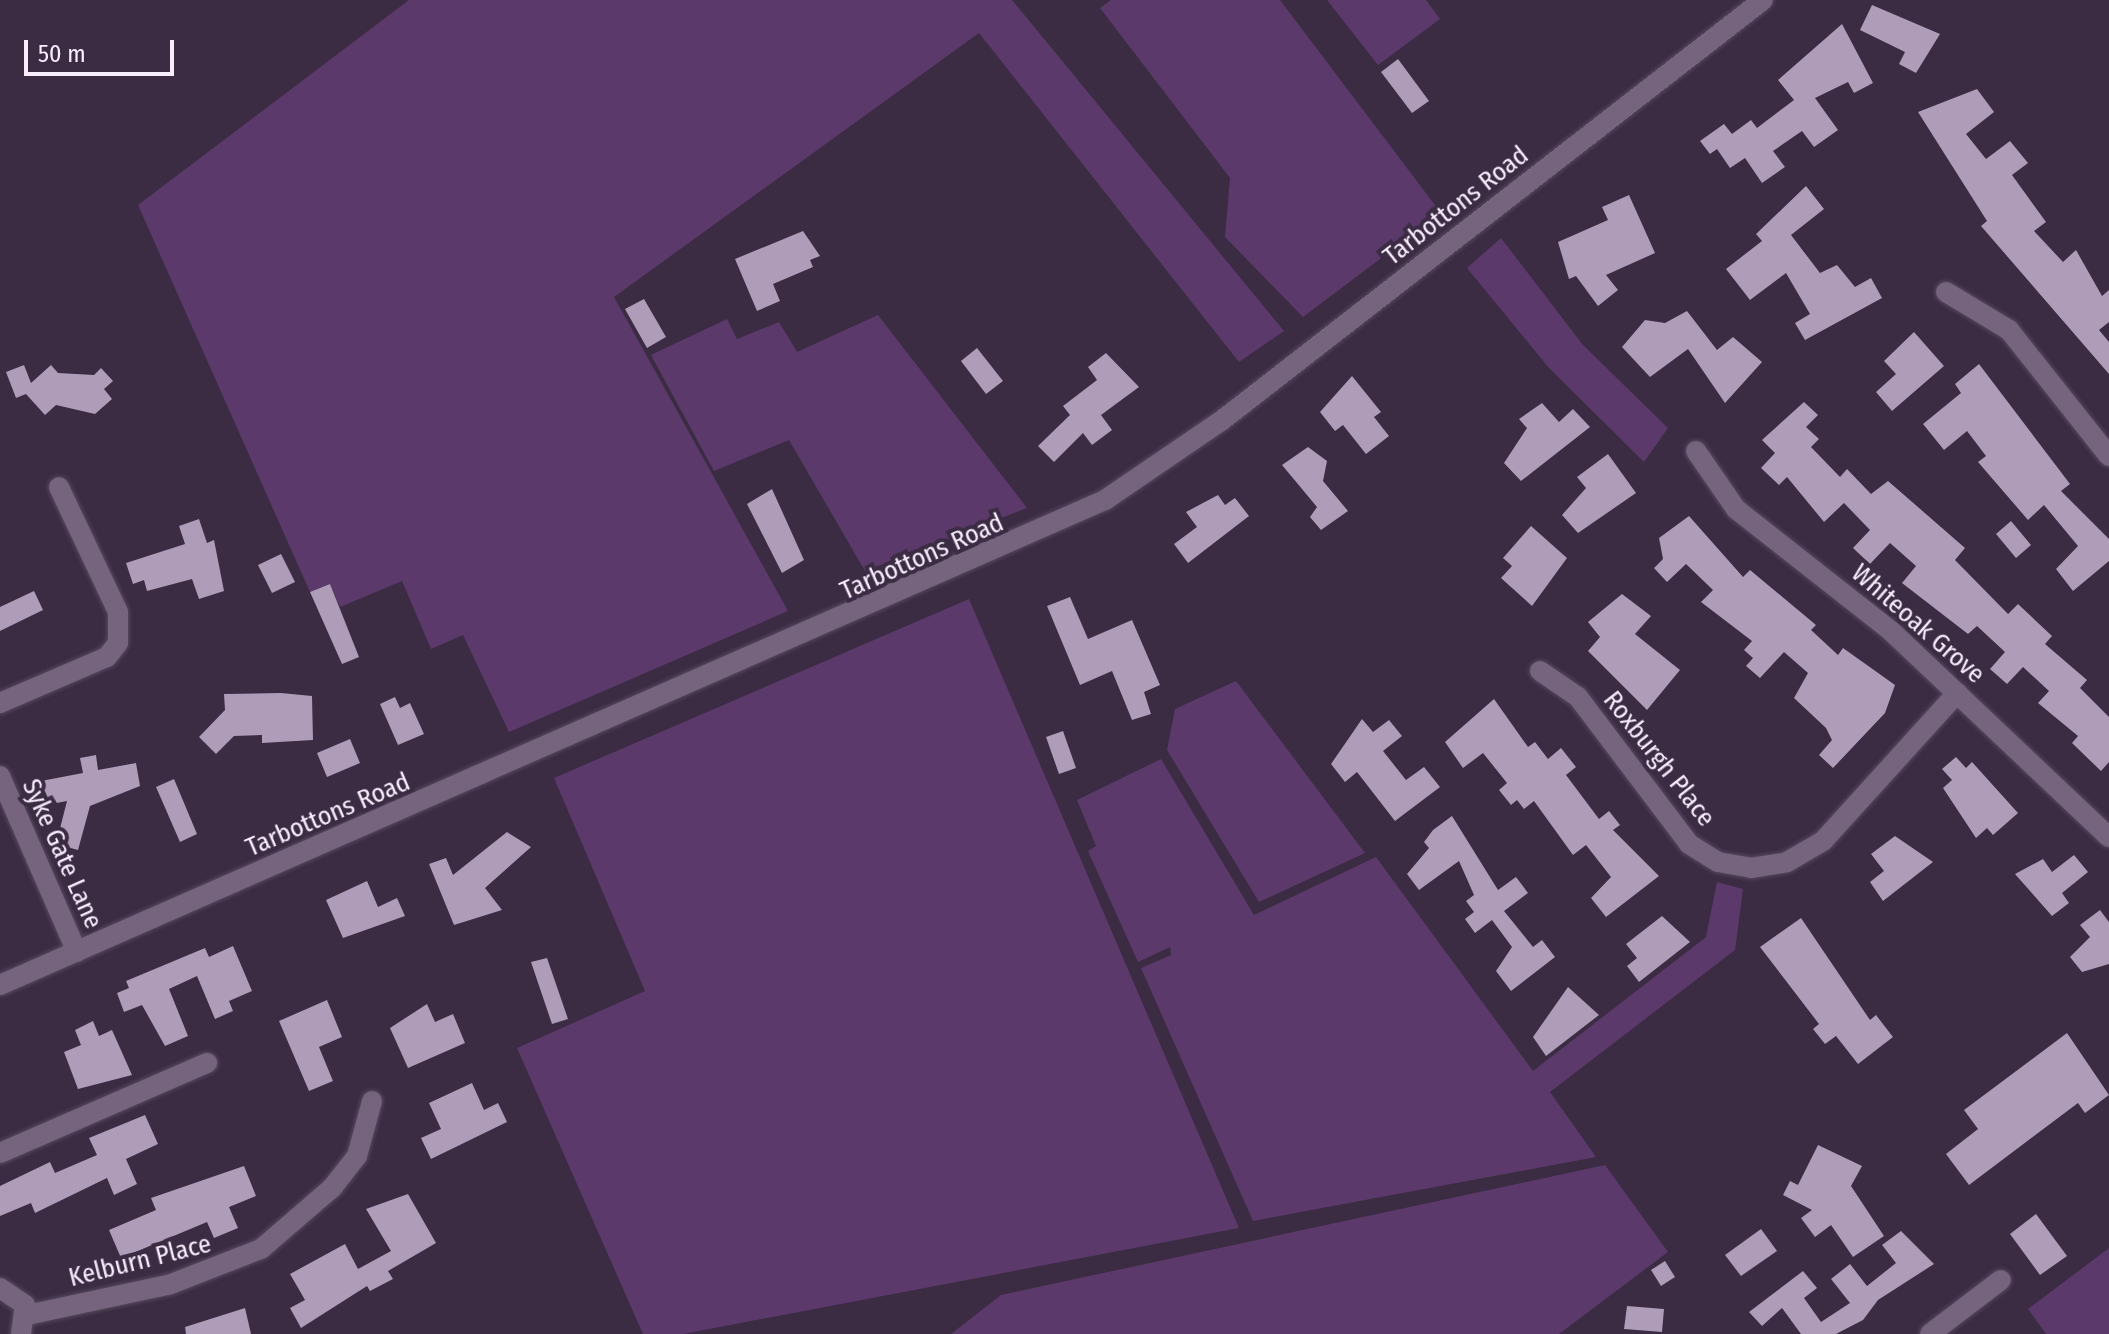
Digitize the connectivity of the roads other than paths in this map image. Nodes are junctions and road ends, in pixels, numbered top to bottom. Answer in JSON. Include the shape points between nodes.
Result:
{"nodes":[{"id":1,"x":1763,"y":0,"type":"edge"},
{"id":2,"x":1946,"y":292,"type":"dead end"},
{"id":3,"x":1696,"y":451,"type":"dead end"},
{"id":4,"x":2109,"y":456,"type":"edge"},
{"id":5,"x":59,"y":487,"type":"dead end"},
{"id":6,"x":1540,"y":671,"type":"dead end"},
{"id":7,"x":1957,"y":693,"type":"junction"},
{"id":8,"x":0,"y":703,"type":"edge"},
{"id":9,"x":0,"y":776,"type":"edge"},
{"id":10,"x":2109,"y":837,"type":"edge"},
{"id":11,"x":77,"y":952,"type":"junction"},
{"id":12,"x":0,"y":985,"type":"edge"},
{"id":13,"x":207,"y":1063,"type":"dead end"},
{"id":14,"x":372,"y":1101,"type":"dead end"},
{"id":15,"x":0,"y":1153,"type":"edge"},
{"id":16,"x":2001,"y":1280,"type":"dead end"},
{"id":17,"x":0,"y":1288,"type":"edge"},
{"id":18,"x":24,"y":1325,"type":"edge"},
{"id":19,"x":1930,"y":1334,"type":"edge"}],
"edges":[{"from":1,"to":11,"type":"street","name":"Tarbottons Road","via":[[1221,421],[1105,500]]},
{"from":2,"to":4,"type":"street","via":[[2009,330]]},
{"from":3,"to":7,"type":"street","name":"Whiteoak Grove","via":[[1736,509]]},
{"from":5,"to":8,"type":"street","via":[[118,612],[118,643],[107,657]]},
{"from":6,"to":7,"type":"street","name":"Roxburgh Place","via":[[1578,697],[1689,844],[1718,862],[1751,868],[1787,862],[1823,841]]},
{"from":7,"to":10,"type":"street","name":"Whiteoak Grove"},
{"from":9,"to":11,"type":"street","name":"Syke Gate Lane"},
{"from":11,"to":12,"type":"street","name":"Tarbottons Road"},
{"from":13,"to":15,"type":"street"},
{"from":14,"to":18,"type":"street","name":"Kelburn Place","via":[[357,1156],[332,1188],[261,1249],[171,1284]]},
{"from":16,"to":19,"type":"street"},
{"from":17,"to":18,"type":"street","via":[[18,1296]]}]}
